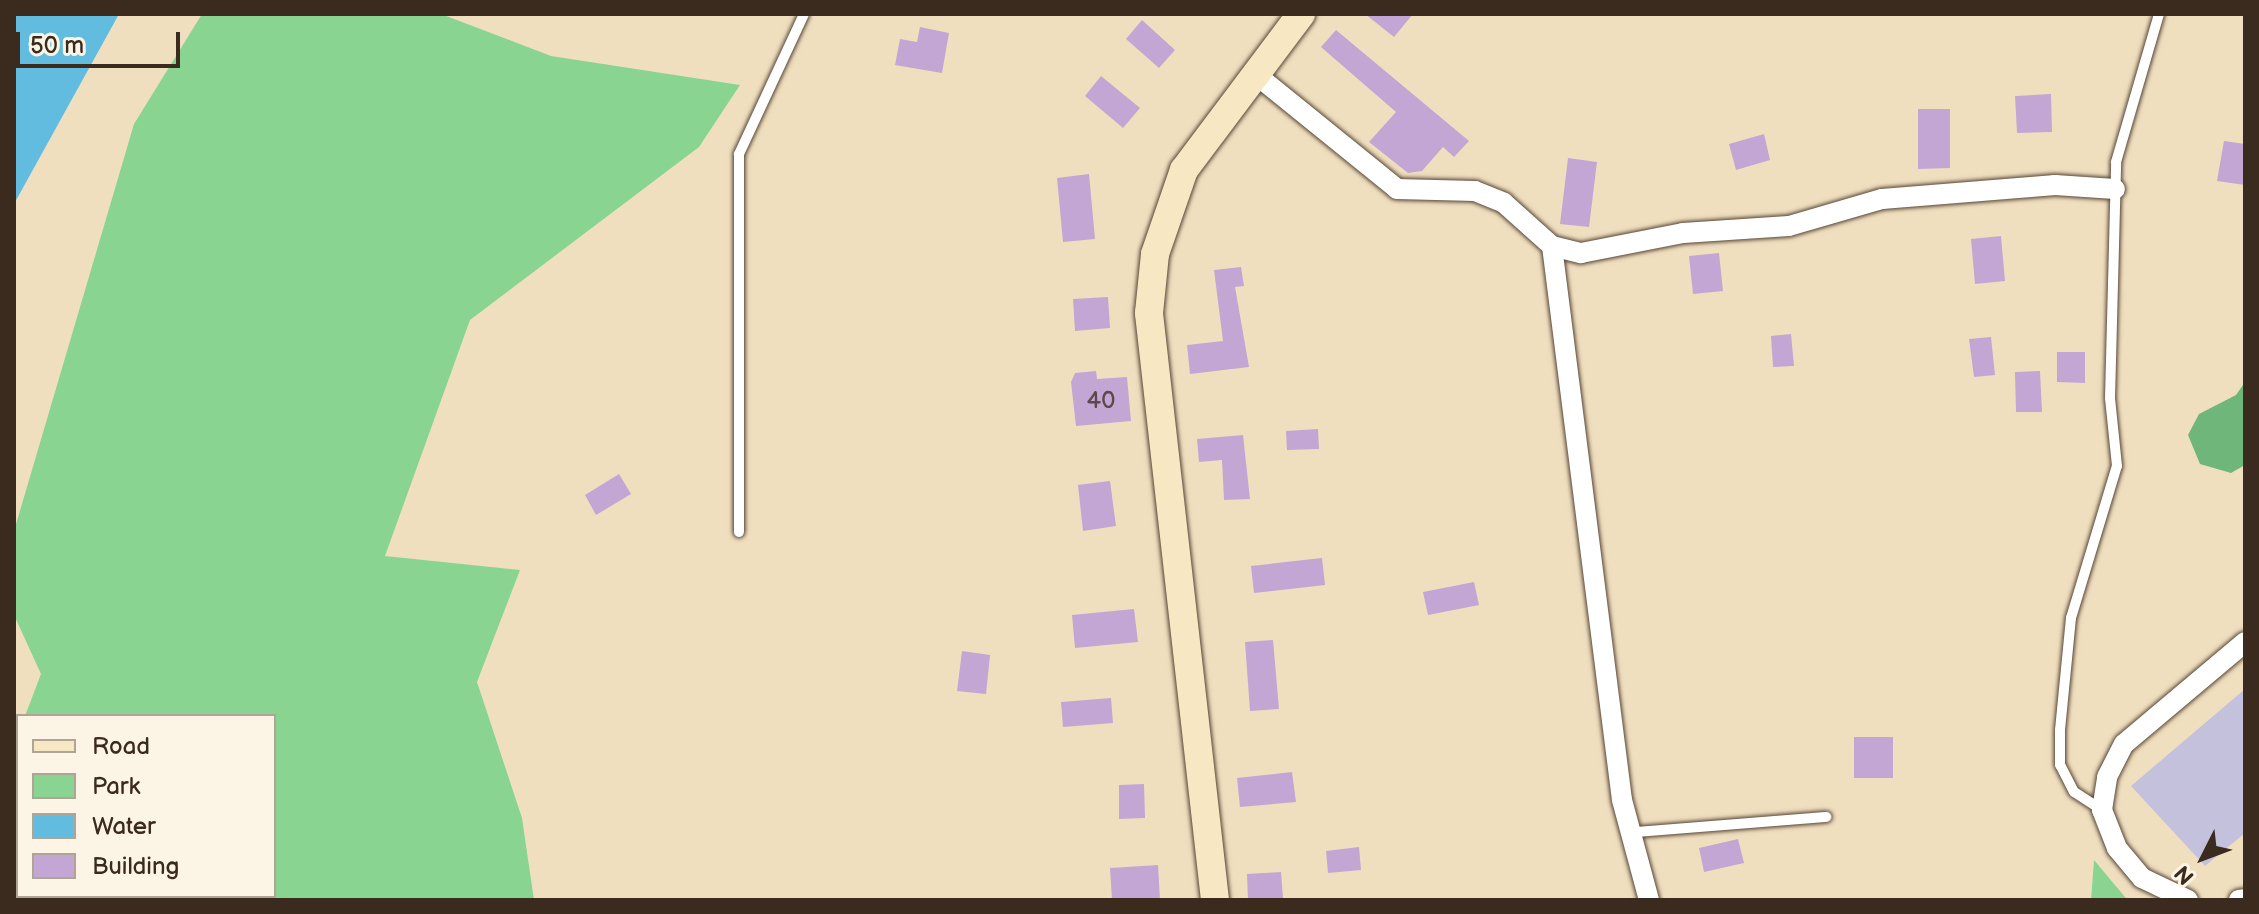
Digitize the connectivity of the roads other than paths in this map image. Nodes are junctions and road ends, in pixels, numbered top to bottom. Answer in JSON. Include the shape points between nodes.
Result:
{"nodes":[{"id":1,"x":804,"y":14,"type":"edge"},
{"id":2,"x":1301,"y":14,"type":"edge"},
{"id":3,"x":2159,"y":14,"type":"edge"},
{"id":4,"x":1254,"y":73,"type":"junction"},
{"id":5,"x":2115,"y":189,"type":"junction"},
{"id":6,"x":1552,"y":246,"type":"junction"},
{"id":7,"x":739,"y":532,"type":"dead end"},
{"id":8,"x":2245,"y":642,"type":"edge"},
{"id":9,"x":2102,"y":810,"type":"junction"},
{"id":10,"x":1826,"y":817,"type":"dead end"},
{"id":11,"x":1635,"y":832,"type":"junction"},
{"id":12,"x":2245,"y":899,"type":"edge"},
{"id":13,"x":1215,"y":900,"type":"edge"},
{"id":14,"x":1649,"y":900,"type":"edge"},
{"id":15,"x":2188,"y":900,"type":"edge"},
{"id":16,"x":2239,"y":900,"type":"edge"}],
"edges":[{"from":1,"to":7,"type":"lane","via":[[739,154]]},
{"from":2,"to":4,"type":"street"},
{"from":3,"to":5,"type":"lane","via":[[2120,132]]},
{"from":4,"to":6,"type":"street","via":[[1397,189],[1475,191],[1504,203]]},
{"from":4,"to":13,"type":"street","via":[[1184,170],[1155,254],[1149,313]]},
{"from":5,"to":6,"type":"street","via":[[2055,185],[1882,199],[1789,226],[1683,233],[1581,253]]},
{"from":5,"to":9,"type":"lane","via":[[2110,398],[2117,466],[2071,618],[2060,730],[2060,765],[2074,792]]},
{"from":6,"to":11,"type":"street","via":[[1622,800]]},
{"from":8,"to":9,"type":"street","via":[[2124,744],[2107,777]]},
{"from":9,"to":15,"type":"street","via":[[2117,848],[2142,878]]},
{"from":10,"to":11,"type":"lane"},
{"from":11,"to":14,"type":"street"},
{"from":12,"to":16,"type":"street"}]}
